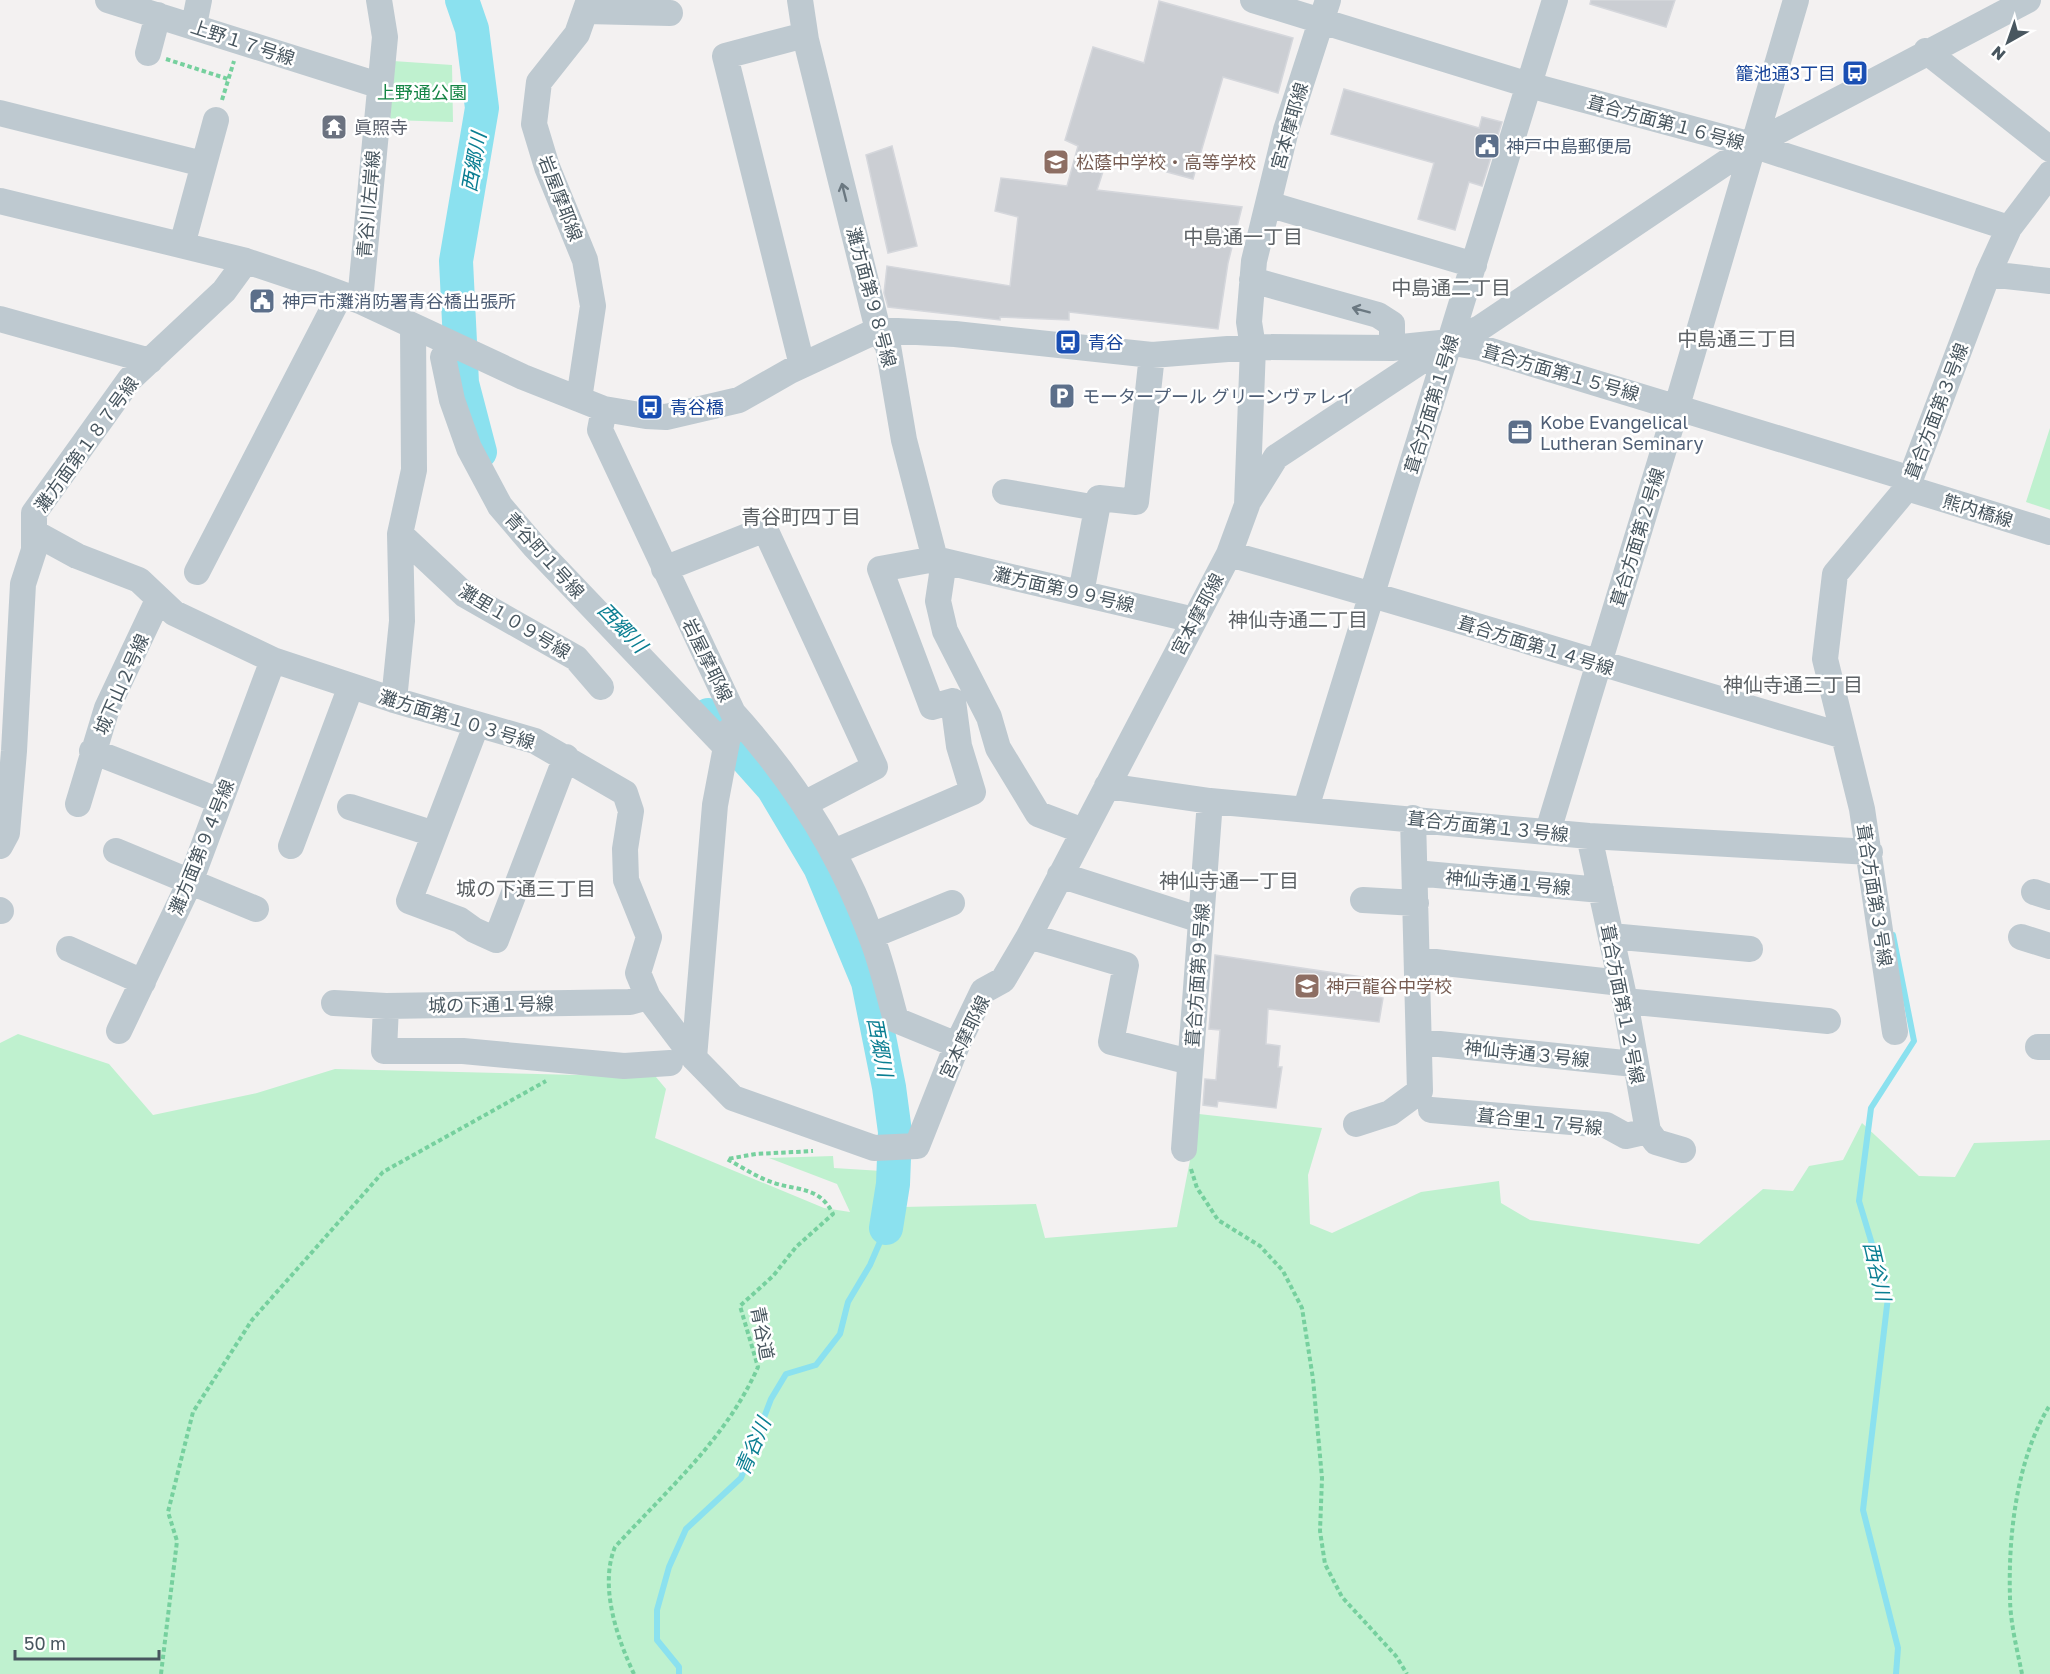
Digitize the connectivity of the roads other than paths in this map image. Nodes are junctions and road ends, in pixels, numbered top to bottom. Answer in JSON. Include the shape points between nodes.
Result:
{"nodes":[{"id":1,"x":108,"y":0,"type":"edge"},
{"id":2,"x":199,"y":0,"type":"edge"},
{"id":3,"x":379,"y":0,"type":"edge"},
{"id":4,"x":801,"y":0,"type":"edge"},
{"id":5,"x":1253,"y":0,"type":"edge"},
{"id":6,"x":1555,"y":0,"type":"edge"},
{"id":7,"x":1796,"y":0,"type":"edge"},
{"id":8,"x":2016,"y":2,"type":"edge"},
{"id":9,"x":588,"y":5,"type":"edge"},
{"id":10,"x":1325,"y":10,"type":"edge"},
{"id":11,"x":670,"y":13,"type":"dead end"},
{"id":12,"x":158,"y":15,"type":"junction"},
{"id":13,"x":194,"y":25,"type":"junction"},
{"id":14,"x":805,"y":35,"type":"junction"},
{"id":15,"x":1926,"y":51,"type":"junction"},
{"id":16,"x":147,"y":53,"type":"road end"},
{"id":17,"x":1529,"y":85,"type":"junction"},
{"id":18,"x":378,"y":86,"type":"junction"},
{"id":19,"x":0,"y":113,"type":"edge"},
{"id":20,"x":216,"y":120,"type":"dead end"},
{"id":21,"x":1752,"y":145,"type":"junction"},
{"id":22,"x":2050,"y":149,"type":"edge"},
{"id":23,"x":203,"y":164,"type":"junction"},
{"id":24,"x":2050,"y":174,"type":"edge"},
{"id":25,"x":0,"y":201,"type":"edge"},
{"id":26,"x":1268,"y":204,"type":"junction"},
{"id":27,"x":2009,"y":228,"type":"junction"},
{"id":28,"x":182,"y":245,"type":"junction"},
{"id":29,"x":246,"y":261,"type":"junction"},
{"id":30,"x":1474,"y":265,"type":"junction"},
{"id":31,"x":1988,"y":274,"type":"junction"},
{"id":32,"x":1252,"y":280,"type":"junction"},
{"id":33,"x":2050,"y":281,"type":"edge"},
{"id":34,"x":348,"y":302,"type":"junction"},
{"id":35,"x":0,"y":320,"type":"edge"},
{"id":36,"x":413,"y":328,"type":"junction"},
{"id":37,"x":878,"y":330,"type":"junction"},
{"id":38,"x":1450,"y":342,"type":"junction"},
{"id":39,"x":1253,"y":347,"type":"junction"},
{"id":40,"x":1392,"y":348,"type":"junction"},
{"id":41,"x":442,"y":349,"type":"junction"},
{"id":42,"x":1152,"y":355,"type":"junction"},
{"id":43,"x":150,"y":360,"type":"junction"},
{"id":44,"x":802,"y":365,"type":"junction"},
{"id":45,"x":579,"y":399,"type":"junction"},
{"id":46,"x":1677,"y":406,"type":"junction"},
{"id":47,"x":604,"y":409,"type":"junction"},
{"id":48,"x":1907,"y":488,"type":"junction"},
{"id":49,"x":1005,"y":492,"type":"dead end"},
{"id":50,"x":1247,"y":505,"type":"junction"},
{"id":51,"x":1097,"y":508,"type":"junction"},
{"id":52,"x":2050,"y":531,"type":"edge"},
{"id":53,"x":35,"y":533,"type":"junction"},
{"id":54,"x":400,"y":534,"type":"junction"},
{"id":55,"x":1229,"y":554,"type":"junction"},
{"id":56,"x":940,"y":560,"type":"junction"},
{"id":57,"x":664,"y":569,"type":"junction"},
{"id":58,"x":197,"y":572,"type":"dead end"},
{"id":59,"x":1081,"y":593,"type":"junction"},
{"id":60,"x":1374,"y":594,"type":"junction"},
{"id":61,"x":158,"y":600,"type":"junction"},
{"id":62,"x":1194,"y":620,"type":"junction"},
{"id":63,"x":273,"y":660,"type":"junction"},
{"id":64,"x":1597,"y":664,"type":"junction"},
{"id":65,"x":351,"y":686,"type":"junction"},
{"id":66,"x":601,"y":687,"type":"dead end"},
{"id":67,"x":394,"y":700,"type":"junction"},
{"id":68,"x":733,"y":717,"type":"junction"},
{"id":69,"x":476,"y":726,"type":"junction"},
{"id":70,"x":1844,"y":736,"type":"junction"},
{"id":71,"x":726,"y":747,"type":"junction"},
{"id":72,"x":92,"y":751,"type":"junction"},
{"id":73,"x":566,"y":757,"type":"junction"},
{"id":74,"x":1107,"y":786,"type":"junction"},
{"id":75,"x":220,"y":801,"type":"junction"},
{"id":76,"x":1210,"y":801,"type":"junction"},
{"id":77,"x":78,"y":804,"type":"dead end"},
{"id":78,"x":804,"y":804,"type":"junction"},
{"id":79,"x":350,"y":807,"type":"dead end"},
{"id":80,"x":1306,"y":808,"type":"junction"},
{"id":81,"x":1413,"y":818,"type":"junction"},
{"id":82,"x":1083,"y":831,"type":"junction"},
{"id":83,"x":1548,"y":831,"type":"junction"},
{"id":84,"x":434,"y":834,"type":"junction"},
{"id":85,"x":1589,"y":836,"type":"junction"},
{"id":86,"x":0,"y":846,"type":"edge"},
{"id":87,"x":291,"y":846,"type":"dead end"},
{"id":88,"x":116,"y":851,"type":"dead end"},
{"id":89,"x":834,"y":852,"type":"junction"},
{"id":90,"x":1870,"y":852,"type":"junction"},
{"id":91,"x":1415,"y":873,"type":"junction"},
{"id":92,"x":1060,"y":875,"type":"junction"},
{"id":93,"x":190,"y":882,"type":"junction"},
{"id":94,"x":1601,"y":890,"type":"junction"},
{"id":95,"x":1363,"y":900,"type":"dead end"},
{"id":96,"x":952,"y":903,"type":"dead end"},
{"id":97,"x":1416,"y":903,"type":"junction"},
{"id":98,"x":256,"y":909,"type":"dead end"},
{"id":99,"x":1201,"y":920,"type":"junction"},
{"id":100,"x":872,"y":936,"type":"junction"},
{"id":101,"x":1029,"y":936,"type":"junction"},
{"id":102,"x":1611,"y":936,"type":"junction"},
{"id":103,"x":2022,"y":937,"type":"dead end"},
{"id":104,"x":2050,"y":946,"type":"edge"},
{"id":105,"x":69,"y":949,"type":"dead end"},
{"id":106,"x":1750,"y":949,"type":"dead end"},
{"id":107,"x":1418,"y":960,"type":"junction"},
{"id":108,"x":143,"y":982,"type":"junction"},
{"id":109,"x":1623,"y":992,"type":"junction"},
{"id":110,"x":648,"y":997,"type":"junction"},
{"id":111,"x":334,"y":1003,"type":"dead end"},
{"id":112,"x":386,"y":1006,"type":"junction"},
{"id":113,"x":1828,"y":1021,"type":"dead end"},
{"id":114,"x":119,"y":1031,"type":"dead end"},
{"id":115,"x":1895,"y":1032,"type":"dead end"},
{"id":116,"x":1420,"y":1042,"type":"junction"},
{"id":117,"x":957,"y":1045,"type":"junction"},
{"id":118,"x":682,"y":1060,"type":"junction"},
{"id":119,"x":1190,"y":1062,"type":"junction"},
{"id":120,"x":1634,"y":1064,"type":"junction"},
{"id":121,"x":1431,"y":1110,"type":"dead end"},
{"id":122,"x":1356,"y":1124,"type":"dead end"},
{"id":123,"x":1648,"y":1131,"type":"junction"},
{"id":124,"x":907,"y":1148,"type":"joint"},
{"id":125,"x":1184,"y":1149,"type":"road end"},
{"id":126,"x":1683,"y":1150,"type":"dead end"}],
"edges":[{"from":1,"to":12,"type":"street","name":"上野１７号線"},
{"from":2,"to":13,"type":"street"},
{"from":3,"to":18,"type":"street","name":"青谷川左岸線","via":[[385,37]]},
{"from":4,"to":14,"type":"street","name":"灘方面第９８号線"},
{"from":5,"to":10,"type":"street","name":"葺合方面第１６号線"},
{"from":6,"to":17,"type":"street","name":"葺合方面第１号線"},
{"from":7,"to":21,"type":"street","name":"葺合方面第２号線"},
{"from":8,"to":15,"type":"street"},
{"from":9,"to":11,"type":"street"},
{"from":9,"to":45,"type":"street","name":"岩屋摩耶線","via":[[578,34],[539,82],[534,124],[585,260],[593,306]]},
{"from":10,"to":17,"type":"street","name":"葺合方面第１６号線"},
{"from":10,"to":26,"type":"street","name":"宮本摩耶線","via":[[1286,130]]},
{"from":12,"to":13,"type":"street","name":"上野１７号線"},
{"from":12,"to":16,"type":"street"},
{"from":13,"to":18,"type":"street","name":"上野１７号線"},
{"from":37,"to":14,"type":"street","name":"灘方面第９８号線","one_way":true},
{"from":14,"to":44,"type":"street","via":[[725,56]]},
{"from":15,"to":21,"type":"street"},
{"from":15,"to":22,"type":"street"},
{"from":17,"to":21,"type":"street","name":"葺合方面第１６号線"},
{"from":17,"to":30,"type":"street","name":"葺合方面第１号線"},
{"from":18,"to":34,"type":"street","name":"青谷川左岸線"},
{"from":19,"to":23,"type":"street"},
{"from":20,"to":23,"type":"street"},
{"from":21,"to":27,"type":"street","name":"葺合方面第１６号線"},
{"from":21,"to":38,"type":"street","via":[[1480,328]]},
{"from":21,"to":46,"type":"street","name":"葺合方面第２号線"},
{"from":23,"to":28,"type":"street"},
{"from":24,"to":27,"type":"street","name":"葺合方面第３号線"},
{"from":25,"to":28,"type":"street"},
{"from":26,"to":30,"type":"street"},
{"from":26,"to":32,"type":"street","name":"宮本摩耶線"},
{"from":27,"to":31,"type":"street","name":"葺合方面第３号線"},
{"from":28,"to":29,"type":"street"},
{"from":29,"to":34,"type":"street"},
{"from":29,"to":43,"type":"street","name":"灘方面第１８７号線","via":[[224,291]]},
{"from":30,"to":38,"type":"street","name":"葺合方面第１号線"},
{"from":31,"to":33,"type":"street"},
{"from":31,"to":48,"type":"street","name":"葺合方面第３号線"},
{"from":32,"to":39,"type":"street","name":"宮本摩耶線","via":[[1249,322]]},
{"from":40,"to":32,"type":"street","one_way":true,"via":[[1392,324],[1378,315]]},
{"from":34,"to":36,"type":"street"},
{"from":34,"to":58,"type":"street"},
{"from":35,"to":43,"type":"street"},
{"from":36,"to":41,"type":"street"},
{"from":36,"to":54,"type":"street","via":[[414,470]]},
{"from":37,"to":42,"type":"street","via":[[956,334]]},
{"from":37,"to":44,"type":"street"},
{"from":37,"to":56,"type":"street","name":"灘方面第９８号線","via":[[888,346],[904,440]]},
{"from":38,"to":40,"type":"street"},
{"from":38,"to":46,"type":"street","name":"葺合方面第１５号線"},
{"from":38,"to":50,"type":"street","via":[[1276,457]]},
{"from":38,"to":60,"type":"street","name":"葺合方面第１号線"},
{"from":39,"to":40,"type":"street"},
{"from":39,"to":42,"type":"street"},
{"from":39,"to":50,"type":"street","name":"宮本摩耶線"},
{"from":41,"to":45,"type":"street","via":[[480,357]]},
{"from":41,"to":71,"type":"street","name":"青谷町１号線","via":[[452,400],[469,448],[500,506],[535,548]]},
{"from":42,"to":51,"type":"street","via":[[1136,502],[1099,498]]},
{"from":43,"to":53,"type":"street","name":"灘方面第１８７号線","via":[[130,379],[33,513]]},
{"from":44,"to":47,"type":"street","via":[[757,392],[711,408],[666,417]]},
{"from":45,"to":47,"type":"street"},
{"from":46,"to":48,"type":"street","name":"葺合方面第１５号線","via":[[1898,475]]},
{"from":46,"to":64,"type":"street","name":"葺合方面第２号線"},
{"from":47,"to":57,"type":"street","name":"岩屋摩耶線","via":[[600,430]]},
{"from":48,"to":52,"type":"street","name":"熊内橋線"},
{"from":48,"to":70,"type":"street","name":"葺合方面第３号線","via":[[1835,574],[1826,659]]},
{"from":49,"to":51,"type":"street"},
{"from":50,"to":55,"type":"street","name":"宮本摩耶線"},
{"from":51,"to":59,"type":"street"},
{"from":53,"to":61,"type":"street","name":"灘方面第１０３号線","via":[[76,556],[139,580]]},
{"from":53,"to":86,"type":"street","name":"灘方面第１８７号線","via":[[34,550],[22,584],[14,763],[7,833]]},
{"from":54,"to":66,"type":"street","name":"灘里１０９号線","via":[[465,595],[576,658]]},
{"from":54,"to":67,"type":"street","via":[[402,621]]},
{"from":55,"to":60,"type":"street","name":"葺合方面第１４号線"},
{"from":55,"to":62,"type":"street","name":"宮本摩耶線"},
{"from":56,"to":59,"type":"street","name":"灘方面第９９号線"},
{"from":56,"to":82,"type":"street","name":"灘方面第９８号線","via":[[938,601],[945,631],[989,717],[998,747],[1038,814]]},
{"from":56,"to":89,"type":"street","via":[[880,569],[932,707],[953,701],[959,746],[973,792]]},
{"from":57,"to":68,"type":"street","name":"岩屋摩耶線"},
{"from":57,"to":78,"type":"street","via":[[765,529],[875,767]]},
{"from":59,"to":62,"type":"street","name":"灘方面第９９号線"},
{"from":60,"to":64,"type":"street","name":"葺合方面第１４号線"},
{"from":60,"to":80,"type":"street","name":"葺合方面第１号線"},
{"from":61,"to":63,"type":"street","name":"灘方面第１０３号線","via":[[174,613]]},
{"from":61,"to":72,"type":"street","name":"城下山２号線","via":[[107,708]]},
{"from":62,"to":74,"type":"street","name":"宮本摩耶線"},
{"from":63,"to":65,"type":"street","name":"灘方面第１０３号線"},
{"from":63,"to":75,"type":"street","name":"灘方面第９４号線"},
{"from":64,"to":70,"type":"street","name":"葺合方面第１４号線"},
{"from":64,"to":83,"type":"street","name":"葺合方面第２号線"},
{"from":65,"to":67,"type":"street","name":"灘方面第１０３号線"},
{"from":65,"to":87,"type":"street"},
{"from":67,"to":69,"type":"street","name":"灘方面第１０３号線"},
{"from":68,"to":71,"type":"street"},
{"from":68,"to":78,"type":"street","name":"岩屋摩耶線","via":[[765,748]]},
{"from":69,"to":73,"type":"street","name":"灘方面第１０３号線","via":[[535,741]]},
{"from":69,"to":84,"type":"street"},
{"from":70,"to":90,"type":"street","name":"葺合方面第３号線"},
{"from":71,"to":118,"type":"street"},
{"from":72,"to":75,"type":"street"},
{"from":72,"to":77,"type":"street","name":"城下山２号線"},
{"from":73,"to":84,"type":"street","via":[[496,940],[460,920],[409,901]]},
{"from":73,"to":110,"type":"street","name":"灘方面第１０３号線","via":[[625,793],[631,811],[625,849],[626,880],[649,937],[638,973]]},
{"from":74,"to":76,"type":"street","name":"葺合方面第１３号線"},
{"from":74,"to":82,"type":"street","name":"宮本摩耶線"},
{"from":75,"to":93,"type":"street","name":"灘方面第９４号線"},
{"from":76,"to":80,"type":"street","name":"葺合方面第１３号線"},
{"from":76,"to":99,"type":"street","name":"葺合方面第９号線"},
{"from":78,"to":89,"type":"street","name":"岩屋摩耶線"},
{"from":79,"to":84,"type":"street"},
{"from":80,"to":81,"type":"street","name":"葺合方面第１３号線"},
{"from":81,"to":83,"type":"street","name":"葺合方面第１３号線"},
{"from":81,"to":91,"type":"street"},
{"from":82,"to":92,"type":"street","name":"宮本摩耶線"},
{"from":83,"to":85,"type":"street","name":"葺合方面第１３号線"},
{"from":85,"to":90,"type":"street","name":"葺合方面第１３号線"},
{"from":85,"to":94,"type":"street","name":"葺合方面第１２号線"},
{"from":88,"to":93,"type":"street"},
{"from":89,"to":100,"type":"street","name":"岩屋摩耶線"},
{"from":90,"to":115,"type":"street","name":"葺合方面第３号線"},
{"from":91,"to":94,"type":"street","name":"神仙寺通１号線"},
{"from":91,"to":97,"type":"street"},
{"from":92,"to":99,"type":"street"},
{"from":92,"to":101,"type":"street","name":"宮本摩耶線"},
{"from":93,"to":98,"type":"street"},
{"from":93,"to":108,"type":"street","name":"灘方面第９４号線"},
{"from":94,"to":102,"type":"street","name":"葺合方面第１２号線"},
{"from":95,"to":97,"type":"street"},
{"from":96,"to":100,"type":"street"},
{"from":97,"to":107,"type":"street"},
{"from":99,"to":119,"type":"street","name":"葺合方面第９号線"},
{"from":100,"to":117,"type":"street","name":"岩屋摩耶線","via":[[896,1020]]},
{"from":101,"to":117,"type":"street","name":"宮本摩耶線","via":[[1003,980],[983,991]]},
{"from":101,"to":119,"type":"street","via":[[1126,965],[1111,1042]]},
{"from":102,"to":106,"type":"street"},
{"from":102,"to":109,"type":"street","name":"葺合方面第１２号線"},
{"from":103,"to":104,"type":"street"},
{"from":105,"to":108,"type":"street"},
{"from":107,"to":109,"type":"street"},
{"from":107,"to":116,"type":"street"},
{"from":108,"to":114,"type":"street","name":"灘方面第９４号線"},
{"from":109,"to":113,"type":"street"},
{"from":109,"to":120,"type":"street","name":"葺合方面第１２号線"},
{"from":110,"to":112,"type":"street","name":"城の下通１号線","via":[[630,1002]]},
{"from":110,"to":118,"type":"street","name":"灘方面第１０３号線"},
{"from":111,"to":112,"type":"street","name":"城の下通１号線"},
{"from":112,"to":118,"type":"street","via":[[384,1051],[463,1051],[624,1066]]},
{"from":116,"to":120,"type":"street","name":"神仙寺通３号線"},
{"from":116,"to":122,"type":"street","via":[[1420,1091],[1390,1113]]},
{"from":117,"to":124,"type":"street","name":"宮本摩耶線","via":[[917,1146]]},
{"from":118,"to":124,"type":"street","name":"灘方面第１０３号線","via":[[733,1098],[874,1148]]},
{"from":119,"to":125,"type":"street","name":"葺合方面第９号線"},
{"from":120,"to":123,"type":"street","name":"葺合方面第１２号線"},
{"from":121,"to":123,"type":"street","name":"葺合里１７号線","via":[[1606,1125],[1626,1136]]},
{"from":123,"to":126,"type":"street","via":[[1656,1142]]}]}
